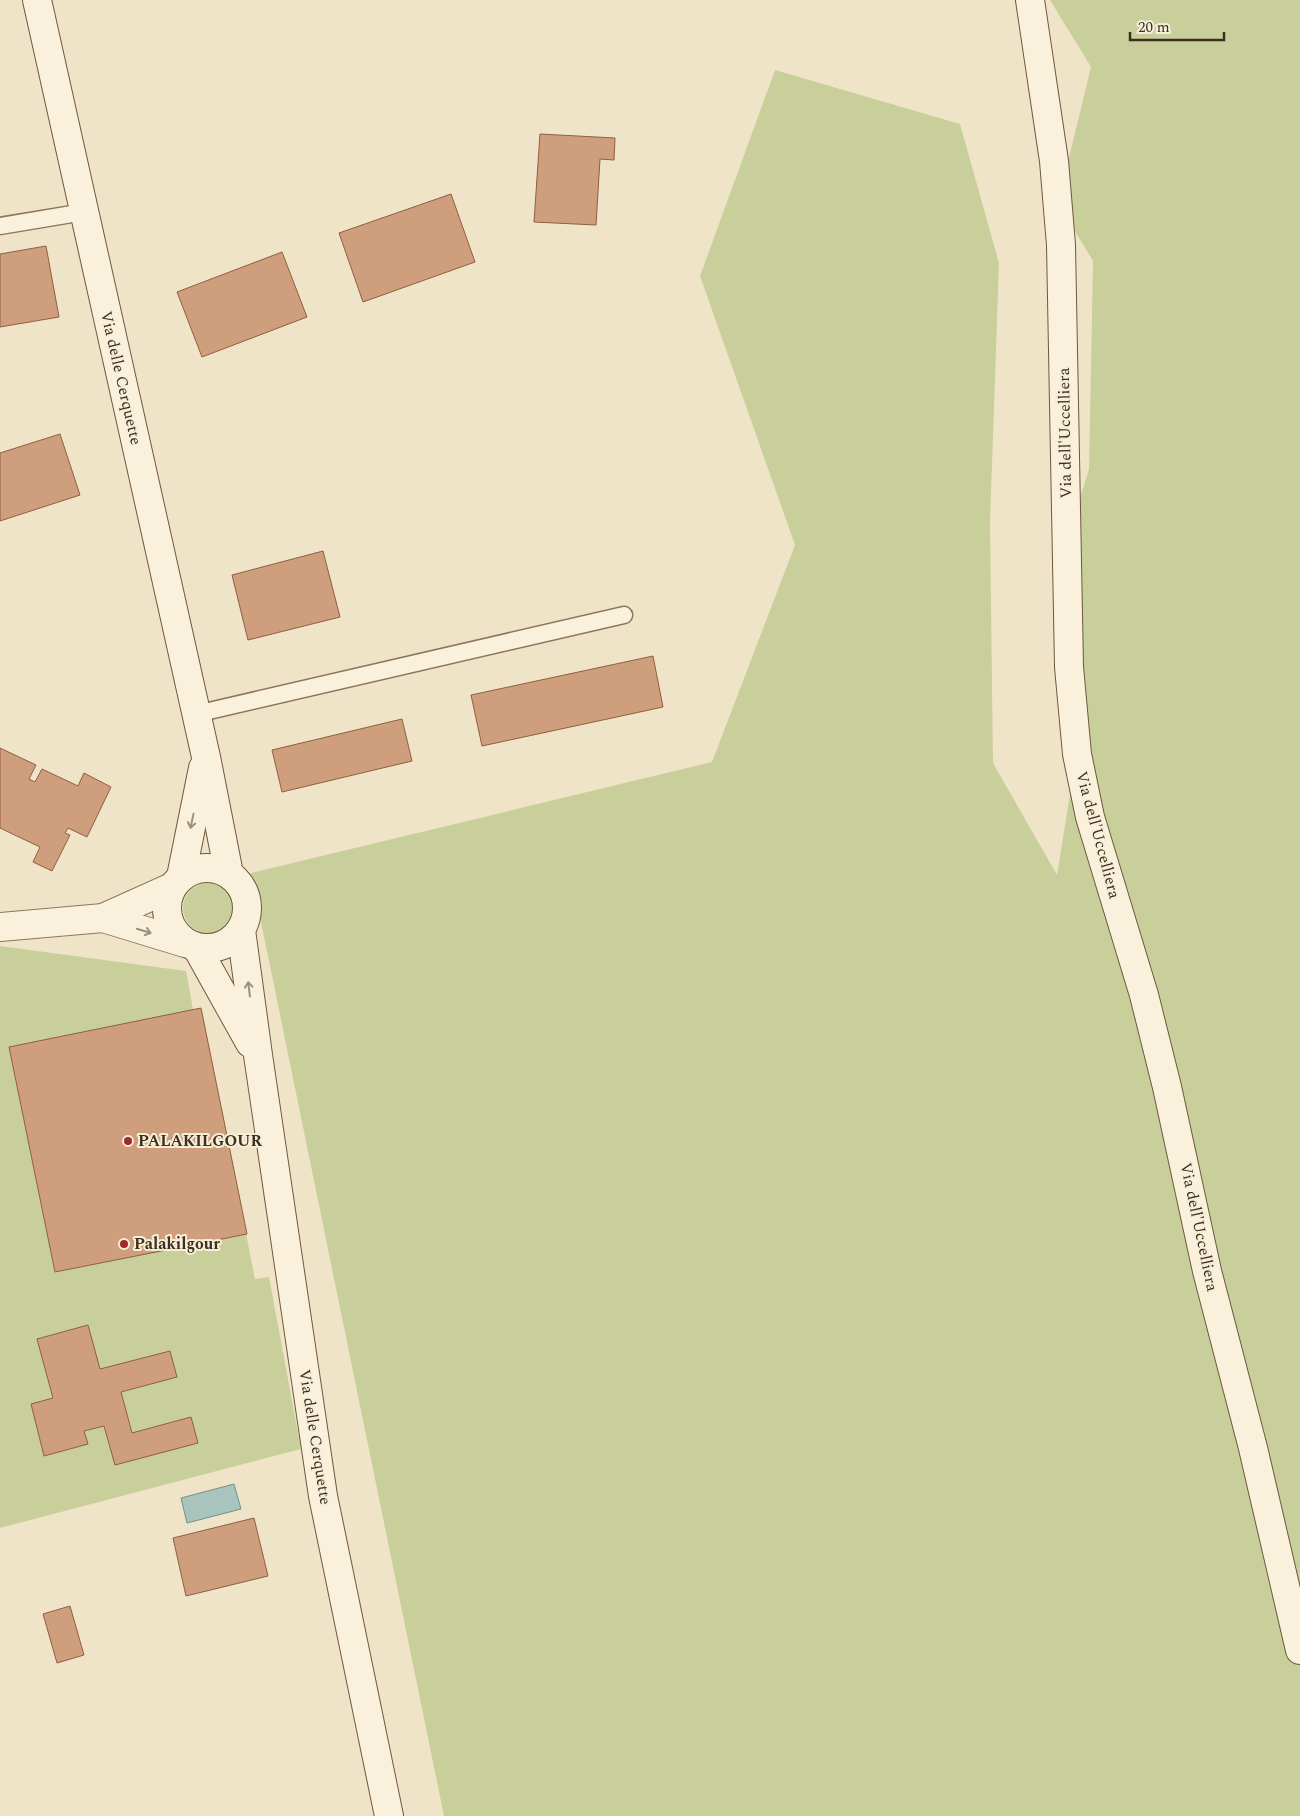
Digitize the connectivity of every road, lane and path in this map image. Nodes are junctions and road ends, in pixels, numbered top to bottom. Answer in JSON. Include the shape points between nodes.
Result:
{"nodes":[{"id":1,"x":37,"y":0,"type":"edge"},
{"id":2,"x":1030,"y":0,"type":"edge"},
{"id":3,"x":84,"y":212,"type":"junction"},
{"id":4,"x":0,"y":226,"type":"edge"},
{"id":5,"x":624,"y":615,"type":"dead end"},
{"id":6,"x":196,"y":714,"type":"junction"},
{"id":7,"x":206,"y":756,"type":"junction"},
{"id":8,"x":228,"y":874,"type":"junction"},
{"id":9,"x":176,"y":882,"type":"junction"},
{"id":10,"x":103,"y":918,"type":"junction"},
{"id":11,"x":0,"y":927,"type":"edge"},
{"id":12,"x":241,"y":930,"type":"junction"},
{"id":13,"x":191,"y":946,"type":"junction"},
{"id":14,"x":258,"y":1055,"type":"junction"},
{"id":15,"x":1300,"y":1650,"type":"edge"},
{"id":16,"x":389,"y":1816,"type":"edge"}],
"edges":[{"from":1,"to":3,"type":"street","name":"Via delle Cerquette"},
{"from":2,"to":15,"type":"street","name":"Via dell'Uccelliera","via":[[1054,161],[1061,245],[1069,667],[1077,754],[1090,817],[1144,995],[1167,1087],[1207,1271],[1254,1448]]},
{"from":3,"to":4,"type":"lane"},
{"from":3,"to":6,"type":"street","name":"Via delle Cerquette"},
{"from":5,"to":6,"type":"lane"},
{"from":6,"to":7,"type":"street","name":"Via delle Cerquette"},
{"from":7,"to":8,"type":"street","name":"Via delle Cerquette"},
{"from":7,"to":9,"type":"street","name":"Via delle Cerquette","one_way":true},
{"from":8,"to":9,"type":"street","via":[[204,868],[192,871]]},
{"from":8,"to":12,"type":"street","via":[[245,893],[247,912]]},
{"from":9,"to":10,"type":"street"},
{"from":9,"to":13,"type":"street","via":[[167,899],[166,911],[175,934]]},
{"from":10,"to":11,"type":"street"},
{"from":10,"to":13,"type":"street","one_way":true},
{"from":12,"to":13,"type":"street","via":[[222,946],[210,949]]},
{"from":14,"to":12,"type":"street","name":"Via delle Cerquette","one_way":true},
{"from":13,"to":14,"type":"street","name":"Via delle Cerquette"},
{"from":14,"to":16,"type":"street","name":"Via delle Cerquette","via":[[323,1496]]}]}
